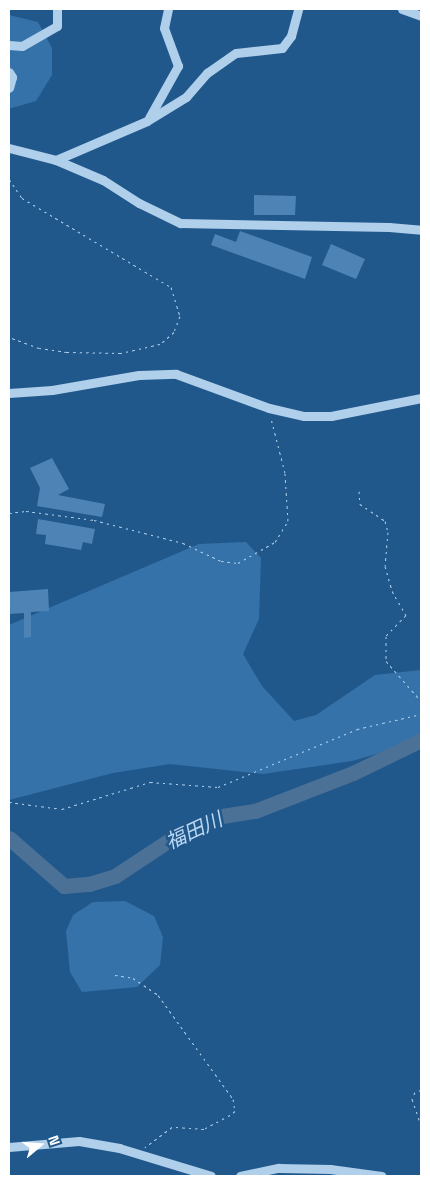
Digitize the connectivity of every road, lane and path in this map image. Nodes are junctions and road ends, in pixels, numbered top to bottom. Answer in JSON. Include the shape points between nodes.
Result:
{"nodes":[{"id":1,"x":56,"y":9,"type":"edge"},
{"id":2,"x":168,"y":9,"type":"edge"},
{"id":3,"x":298,"y":9,"type":"edge"},
{"id":4,"x":402,"y":9,"type":"edge"},
{"id":5,"x":421,"y":16,"type":"edge"},
{"id":6,"x":9,"y":45,"type":"edge"},
{"id":7,"x":9,"y":72,"type":"edge"},
{"id":8,"x":9,"y":88,"type":"edge"},
{"id":9,"x":147,"y":121,"type":"junction"},
{"id":10,"x":9,"y":148,"type":"edge"},
{"id":11,"x":56,"y":160,"type":"junction"},
{"id":12,"x":9,"y":179,"type":"edge"},
{"id":13,"x":421,"y":230,"type":"edge"},
{"id":14,"x":9,"y":337,"type":"edge"},
{"id":15,"x":9,"y":392,"type":"edge"},
{"id":16,"x":421,"y":398,"type":"edge"},
{"id":17,"x":269,"y":408,"type":"junction"},
{"id":18,"x":359,"y":491,"type":"dead end"},
{"id":19,"x":9,"y":513,"type":"edge"},
{"id":20,"x":421,"y":701,"type":"edge"},
{"id":21,"x":421,"y":714,"type":"edge"},
{"id":22,"x":9,"y":802,"type":"edge"},
{"id":23,"x":114,"y":975,"type":"dead end"},
{"id":24,"x":421,"y":1090,"type":"edge"},
{"id":25,"x":421,"y":1125,"type":"edge"},
{"id":26,"x":9,"y":1147,"type":"edge"},
{"id":27,"x":136,"y":1154,"type":"junction"},
{"id":28,"x":211,"y":1176,"type":"edge"},
{"id":29,"x":240,"y":1176,"type":"edge"},
{"id":30,"x":382,"y":1176,"type":"edge"}],
"edges":[{"from":1,"to":6,"type":"street","via":[[57,26],[22,46]]},
{"from":2,"to":9,"type":"street","via":[[164,28],[178,66]]},
{"from":3,"to":9,"type":"street","via":[[291,36],[282,48],[236,53],[207,73],[186,96]]},
{"from":4,"to":5,"type":"street"},
{"from":7,"to":8,"type":"street","via":[[12,84]]},
{"from":9,"to":11,"type":"street"},
{"from":10,"to":11,"type":"street"},
{"from":11,"to":13,"type":"street","via":[[103,180],[139,203],[180,223]]},
{"from":12,"to":14,"type":"path","via":[[22,198],[171,287],[180,316],[174,332],[160,344],[121,353],[67,352],[39,348]]},
{"from":15,"to":17,"type":"street","via":[[52,390],[139,375],[176,374]]},
{"from":16,"to":17,"type":"street","via":[[331,416],[304,416]]},
{"from":17,"to":19,"type":"path","via":[[285,473],[288,521],[276,542],[244,561],[221,561],[183,543],[94,520],[26,511]]},
{"from":18,"to":20,"type":"path","via":[[360,504],[385,521],[385,566],[392,591],[406,615],[386,636],[386,661]]},
{"from":21,"to":22,"type":"path","via":[[357,729],[218,787],[150,782],[62,808]]},
{"from":23,"to":27,"type":"path","via":[[133,978],[158,995],[233,1099],[235,1111],[204,1129],[172,1127]]},
{"from":24,"to":25,"type":"path","via":[[415,1092],[412,1099]]},
{"from":26,"to":27,"type":"street","via":[[79,1141]]},
{"from":27,"to":28,"type":"street"},
{"from":29,"to":30,"type":"street","via":[[279,1168],[330,1169]]}]}
